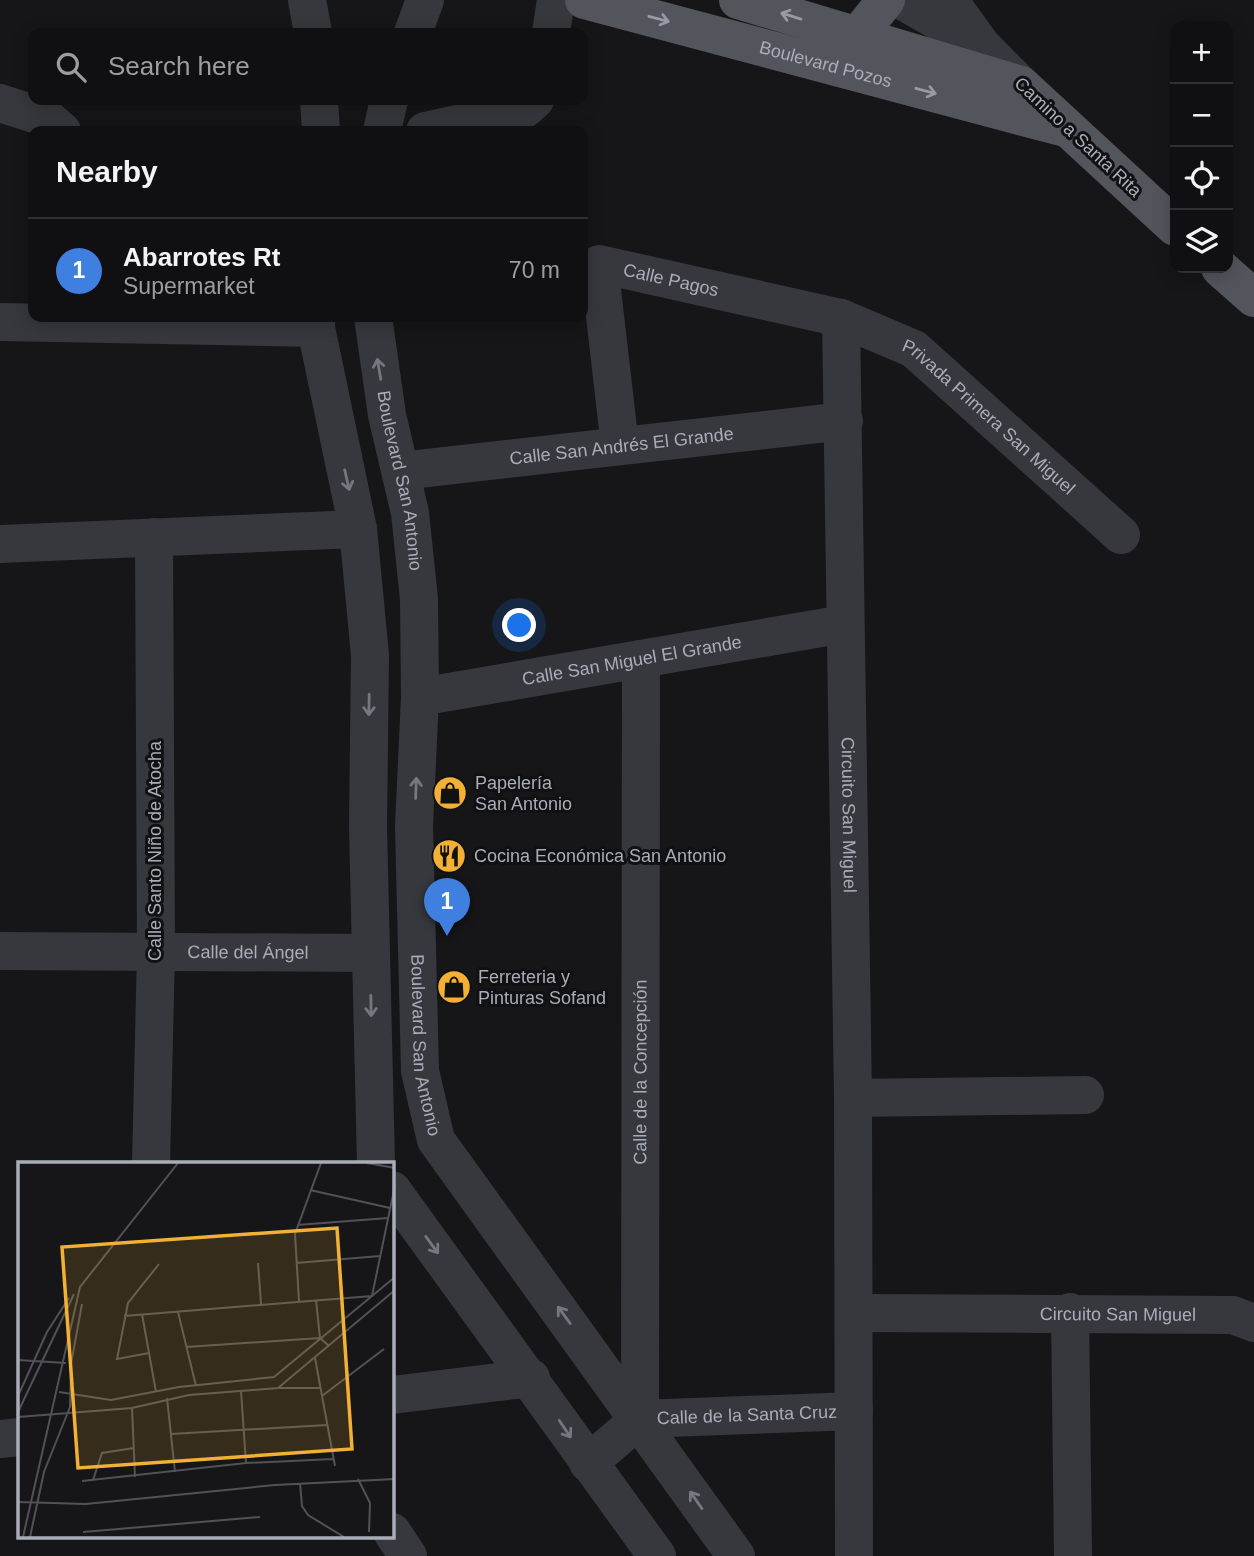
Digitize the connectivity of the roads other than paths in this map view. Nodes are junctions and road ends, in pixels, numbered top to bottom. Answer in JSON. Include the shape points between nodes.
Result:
{"nodes":[{"id":1,"x":307,"y":0,"type":"edge"},
{"id":2,"x":425,"y":0,"type":"edge"},
{"id":3,"x":582,"y":0,"type":"edge"},
{"id":4,"x":738,"y":0,"type":"edge"},
{"id":5,"x":886,"y":0,"type":"edge"},
{"id":6,"x":901,"y":0,"type":"edge"},
{"id":7,"x":949,"y":0,"type":"edge"},
{"id":8,"x":312,"y":28,"type":"edge"},
{"id":9,"x":415,"y":28,"type":"edge"},
{"id":10,"x":556,"y":28,"type":"edge"},
{"id":11,"x":857,"y":36,"type":"junction"},
{"id":12,"x":982,"y":46,"type":"junction"},
{"id":13,"x":810,"y":60,"type":"junction"},
{"id":14,"x":1021,"y":85,"type":"junction"},
{"id":15,"x":0,"y":103,"type":"edge"},
{"id":16,"x":320,"y":105,"type":"edge"},
{"id":17,"x":388,"y":105,"type":"edge"},
{"id":18,"x":529,"y":105,"type":"edge"},
{"id":19,"x":56,"y":126,"type":"edge"},
{"id":20,"x":321,"y":126,"type":"edge"},
{"id":21,"x":383,"y":126,"type":"edge"},
{"id":22,"x":448,"y":126,"type":"edge"},
{"id":23,"x":1066,"y":128,"type":"junction"},
{"id":24,"x":1170,"y":222,"type":"edge"},
{"id":25,"x":1225,"y":273,"type":"edge"},
{"id":26,"x":1254,"y":299,"type":"edge"},
{"id":27,"x":841,"y":318,"type":"junction"},
{"id":28,"x":0,"y":322,"type":"edge"},
{"id":29,"x":28,"y":322,"type":"edge"},
{"id":30,"x":316,"y":322,"type":"edge"},
{"id":31,"x":374,"y":322,"type":"edge"},
{"id":32,"x":387,"y":415,"type":"junction"},
{"id":33,"x":844,"y":421,"type":"junction"},
{"id":34,"x":334,"y":425,"type":"junction"},
{"id":35,"x":620,"y":446,"type":"junction"},
{"id":36,"x":401,"y":471,"type":"junction"},
{"id":37,"x":358,"y":529,"type":"junction"},
{"id":38,"x":1121,"y":536,"type":"dead end"},
{"id":39,"x":154,"y":537,"type":"junction"},
{"id":40,"x":0,"y":544,"type":"edge"},
{"id":41,"x":844,"y":624,"type":"junction"},
{"id":42,"x":640,"y":659,"type":"junction"},
{"id":43,"x":420,"y":697,"type":"junction"},
{"id":44,"x":414,"y":826,"type":"junction"},
{"id":45,"x":368,"y":827,"type":"junction"},
{"id":46,"x":0,"y":951,"type":"edge"},
{"id":47,"x":156,"y":952,"type":"junction"},
{"id":48,"x":370,"y":953,"type":"junction"},
{"id":49,"x":1085,"y":1095,"type":"dead end"},
{"id":50,"x":853,"y":1098,"type":"junction"},
{"id":51,"x":151,"y":1162,"type":"edge"},
{"id":52,"x":379,"y":1162,"type":"edge"},
{"id":53,"x":394,"y":1191,"type":"edge"},
{"id":54,"x":1070,"y":1312,"type":"junction"},
{"id":55,"x":854,"y":1313,"type":"junction"},
{"id":56,"x":1254,"y":1323,"type":"edge"},
{"id":57,"x":531,"y":1378,"type":"junction"},
{"id":58,"x":394,"y":1395,"type":"edge"},
{"id":59,"x":854,"y":1411,"type":"junction"},
{"id":60,"x":640,"y":1419,"type":"junction"},
{"id":61,"x":18,"y":1437,"type":"edge"},
{"id":62,"x":0,"y":1439,"type":"edge"},
{"id":63,"x":588,"y":1463,"type":"junction"},
{"id":64,"x":394,"y":1535,"type":"edge"},
{"id":65,"x":408,"y":1556,"type":"edge"},
{"id":66,"x":657,"y":1556,"type":"edge"},
{"id":67,"x":736,"y":1556,"type":"edge"},
{"id":68,"x":854,"y":1556,"type":"edge"},
{"id":69,"x":1073,"y":1556,"type":"edge"}],
"edges":[{"from":1,"to":8,"type":"street"},
{"from":2,"to":9,"type":"street"},
{"from":3,"to":10,"type":"street"},
{"from":3,"to":13,"type":"main road","name":"Boulevard Pozos","one_way":true},
{"from":11,"to":4,"type":"main road","name":"Boulevard Pozos","one_way":true},
{"from":5,"to":11,"type":"main road"},
{"from":6,"to":12,"type":"street","name":"Camino a Santa Rita"},
{"from":7,"to":12,"type":"street","name":"Camino a Santa Rita"},
{"from":11,"to":13,"type":"main road"},
{"from":11,"to":14,"type":"main road","name":"Boulevard Pozos"},
{"from":12,"to":14,"type":"street","name":"Camino a Santa Rita"},
{"from":13,"to":23,"type":"main road","name":"Boulevard Pozos","one_way":true},
{"from":14,"to":23,"type":"main road","name":"Camino a Santa Rita"},
{"from":15,"to":19,"type":"street","via":[[47,118]]},
{"from":16,"to":20,"type":"street"},
{"from":17,"to":21,"type":"street"},
{"from":18,"to":22,"type":"street"},
{"from":23,"to":24,"type":"main road","name":"Camino a Santa Rita"},
{"from":25,"to":26,"type":"main road"},
{"from":27,"to":33,"type":"street","name":"Circuito San Miguel"},
{"from":27,"to":35,"type":"street","name":"Calle Pagos","via":[[599,264]]},
{"from":27,"to":38,"type":"street","name":"Privada Primera San Miguel","via":[[914,349]]},
{"from":28,"to":29,"type":"street"},
{"from":30,"to":34,"type":"street"},
{"from":32,"to":31,"type":"street","name":"Boulevard San Antonio","one_way":true},
{"from":32,"to":34,"type":"street"},
{"from":32,"to":36,"type":"street","name":"Boulevard San Antonio"},
{"from":33,"to":35,"type":"street","name":"Calle San Andrés El Grande"},
{"from":33,"to":41,"type":"street","name":"Circuito San Miguel"},
{"from":34,"to":37,"type":"street","one_way":true},
{"from":35,"to":36,"type":"street","name":"Calle San Andrés El Grande"},
{"from":36,"to":43,"type":"street","name":"Boulevard San Antonio","via":[[419,599]]},
{"from":37,"to":39,"type":"street"},
{"from":37,"to":45,"type":"street","one_way":true,"via":[[370,655]]},
{"from":39,"to":40,"type":"street"},
{"from":39,"to":47,"type":"street","name":"Calle Santo Niño de Atocha"},
{"from":41,"to":42,"type":"street","name":"Calle San Miguel El Grande"},
{"from":41,"to":50,"type":"street","name":"Circuito San Miguel"},
{"from":42,"to":43,"type":"street","name":"Calle San Miguel El Grande"},
{"from":42,"to":60,"type":"street","name":"Calle de la Concepción"},
{"from":44,"to":43,"type":"street","name":"Boulevard San Antonio","one_way":true},
{"from":44,"to":45,"type":"street"},
{"from":60,"to":44,"type":"street","name":"Boulevard San Antonio","one_way":true,"via":[[436,1140],[421,1070]]},
{"from":45,"to":48,"type":"street"},
{"from":46,"to":47,"type":"street","name":"Calle del Ángel"},
{"from":47,"to":48,"type":"street","name":"Calle del Ángel"},
{"from":47,"to":51,"type":"street","name":"Calle Santo Niño de Atocha"},
{"from":48,"to":52,"type":"street","one_way":true},
{"from":49,"to":50,"type":"street"},
{"from":50,"to":55,"type":"street","name":"Circuito San Miguel"},
{"from":53,"to":57,"type":"street","one_way":true},
{"from":54,"to":55,"type":"street","name":"Circuito San Miguel"},
{"from":54,"to":56,"type":"street","name":"Circuito San Miguel","via":[[1233,1315]]},
{"from":54,"to":69,"type":"street"},
{"from":55,"to":59,"type":"street","name":"Circuito San Miguel"},
{"from":57,"to":58,"type":"street"},
{"from":57,"to":63,"type":"street","one_way":true},
{"from":59,"to":60,"type":"street","name":"Calle de la Santa Cruz"},
{"from":59,"to":68,"type":"street","name":"Circuito San Miguel"},
{"from":60,"to":63,"type":"street"},
{"from":67,"to":60,"type":"street","name":"Boulevard San Antonio","one_way":true},
{"from":61,"to":62,"type":"street"},
{"from":63,"to":66,"type":"street"},
{"from":64,"to":65,"type":"street"}]}
